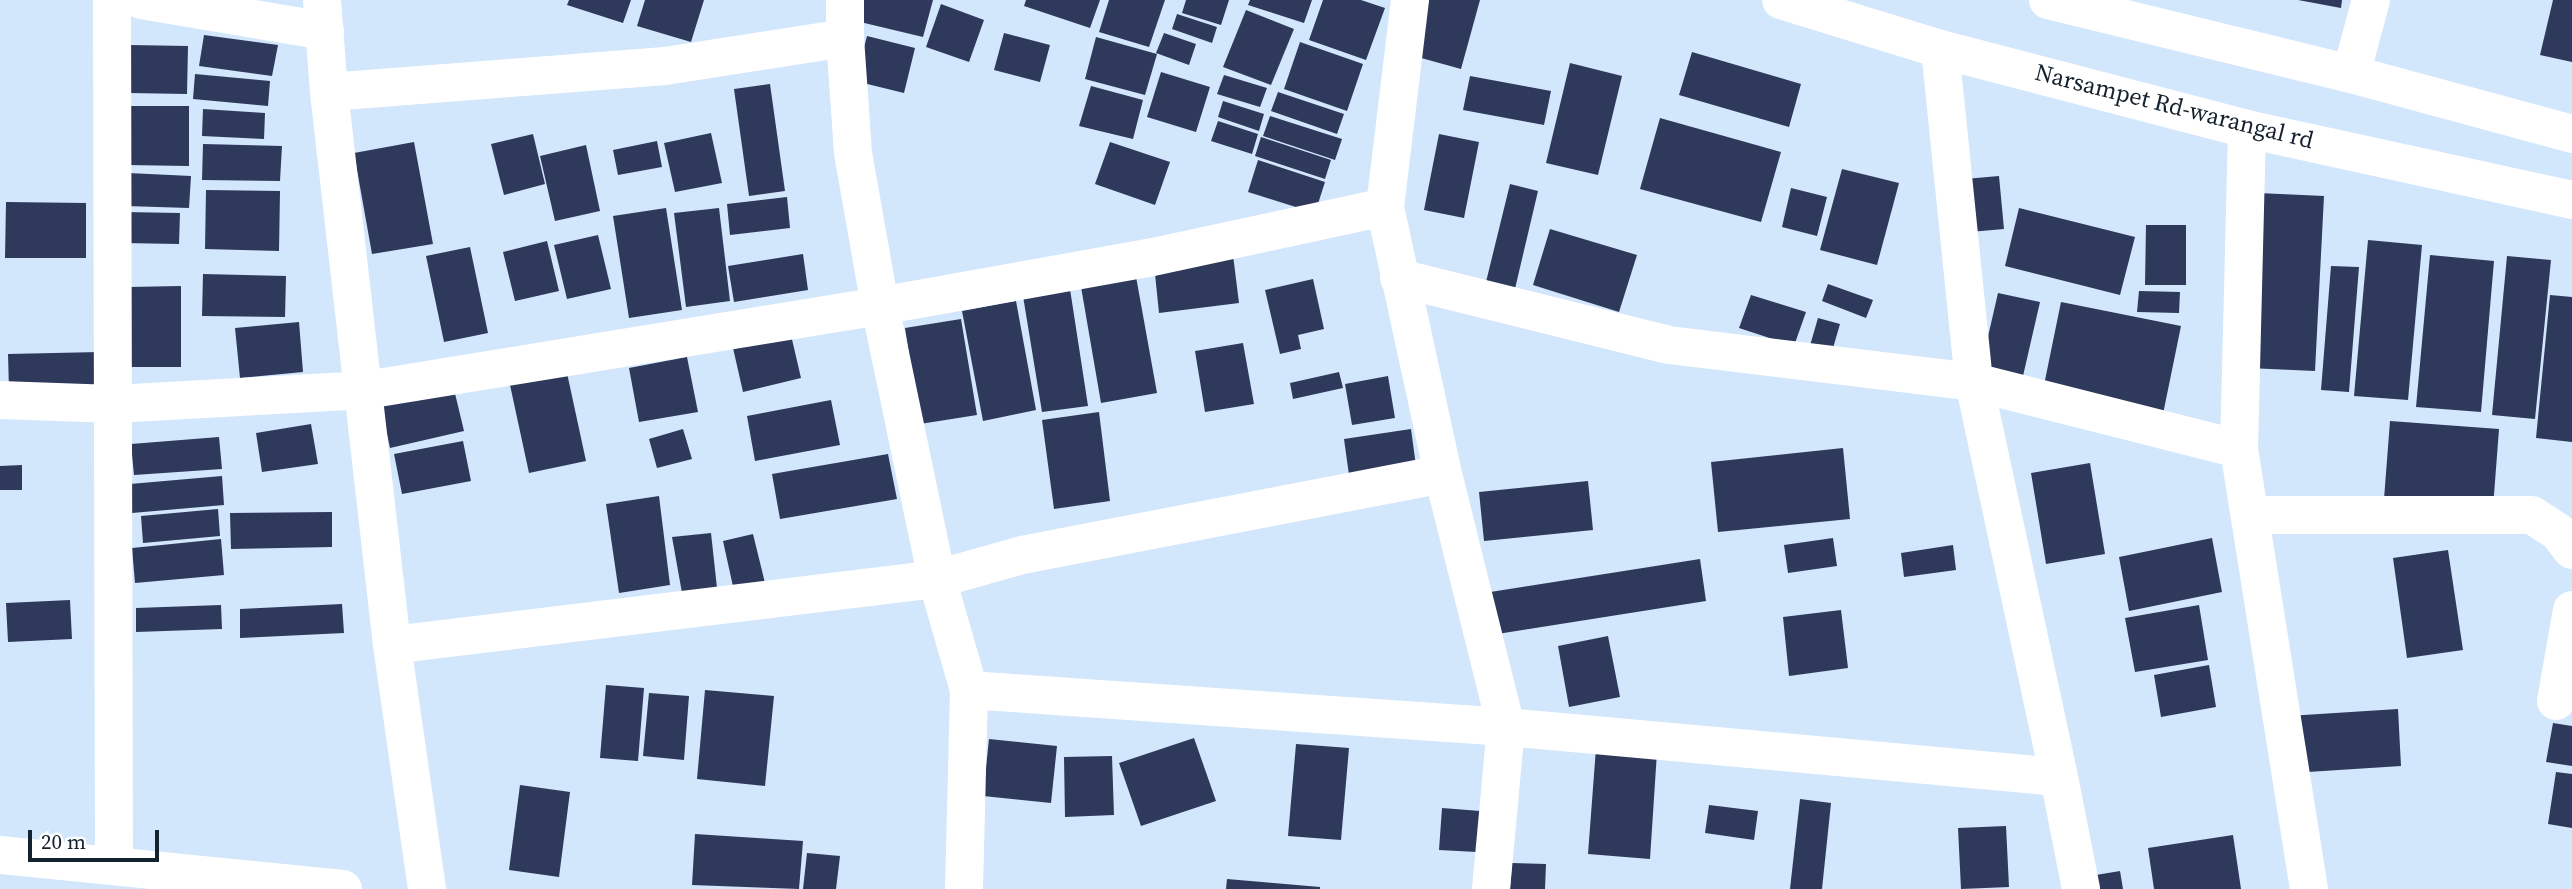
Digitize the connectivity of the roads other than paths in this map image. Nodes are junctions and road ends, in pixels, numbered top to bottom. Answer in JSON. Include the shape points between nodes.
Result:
{"nodes":[{"id":1,"x":112,"y":0,"type":"edge"},
{"id":2,"x":141,"y":0,"type":"edge"},
{"id":3,"x":845,"y":0,"type":"edge"},
{"id":4,"x":1410,"y":0,"type":"edge"},
{"id":5,"x":1781,"y":0,"type":"edge"},
{"id":6,"x":2048,"y":0,"type":"edge"},
{"id":7,"x":2371,"y":0,"type":"edge"},
{"id":8,"x":324,"y":15,"type":"edge"},
{"id":9,"x":845,"y":38,"type":"junction"},
{"id":10,"x":1940,"y":49,"type":"junction"},
{"id":11,"x":2351,"y":74,"type":"junction"},
{"id":12,"x":329,"y":92,"type":"junction"},
{"id":13,"x":2247,"y":128,"type":"junction"},
{"id":14,"x":2572,"y":134,"type":"edge"},
{"id":15,"x":2572,"y":200,"type":"edge"},
{"id":16,"x":1385,"y":207,"type":"junction"},
{"id":17,"x":1399,"y":278,"type":"junction"},
{"id":18,"x":880,"y":306,"type":"junction"},
{"id":19,"x":1974,"y":382,"type":"junction"},
{"id":20,"x":366,"y":390,"type":"junction"},
{"id":21,"x":0,"y":400,"type":"edge"},
{"id":22,"x":114,"y":404,"type":"junction"},
{"id":23,"x":2239,"y":449,"type":"junction"},
{"id":24,"x":1443,"y":474,"type":"junction"},
{"id":25,"x":2252,"y":515,"type":"junction"},
{"id":26,"x":2572,"y":550,"type":"edge"},
{"id":27,"x":937,"y":579,"type":"junction"},
{"id":28,"x":2572,"y":610,"type":"edge"},
{"id":29,"x":392,"y":645,"type":"junction"},
{"id":30,"x":969,"y":690,"type":"junction"},
{"id":31,"x":2556,"y":701,"type":"dead end"},
{"id":32,"x":1506,"y":727,"type":"junction"},
{"id":33,"x":2059,"y":777,"type":"junction"},
{"id":34,"x":0,"y":855,"type":"edge"},
{"id":35,"x":114,"y":866,"type":"junction"},
{"id":36,"x":344,"y":889,"type":"edge"},
{"id":37,"x":428,"y":889,"type":"edge"},
{"id":38,"x":964,"y":889,"type":"edge"},
{"id":39,"x":1491,"y":889,"type":"edge"},
{"id":40,"x":2081,"y":889,"type":"edge"},
{"id":41,"x":2309,"y":889,"type":"edge"}],
"edges":[{"from":1,"to":22,"type":"street"},
{"from":2,"to":8,"type":"street"},
{"from":3,"to":9,"type":"street"},
{"from":4,"to":16,"type":"street"},
{"from":5,"to":10,"type":"street","name":"Narsampet Rd-warangal rd"},
{"from":6,"to":11,"type":"street"},
{"from":7,"to":11,"type":"street"},
{"from":8,"to":12,"type":"street"},
{"from":9,"to":12,"type":"street","via":[[665,66]]},
{"from":9,"to":18,"type":"street","via":[[853,153]]},
{"from":10,"to":13,"type":"street","name":"Narsampet Rd-warangal rd"},
{"from":10,"to":19,"type":"street"},
{"from":11,"to":14,"type":"street"},
{"from":12,"to":20,"type":"street"},
{"from":13,"to":15,"type":"street","name":"Narsampet Rd-warangal rd"},
{"from":13,"to":23,"type":"street"},
{"from":16,"to":17,"type":"street"},
{"from":16,"to":18,"type":"street","via":[[1153,257]]},
{"from":17,"to":19,"type":"street","via":[[1669,345]]},
{"from":17,"to":24,"type":"street"},
{"from":18,"to":20,"type":"street"},
{"from":18,"to":27,"type":"street"},
{"from":19,"to":23,"type":"street"},
{"from":19,"to":33,"type":"street"},
{"from":20,"to":22,"type":"street"},
{"from":20,"to":29,"type":"street"},
{"from":21,"to":22,"type":"street"},
{"from":22,"to":35,"type":"street"},
{"from":23,"to":25,"type":"street"},
{"from":24,"to":27,"type":"street","via":[[1022,555]]},
{"from":24,"to":32,"type":"street"},
{"from":25,"to":26,"type":"street","via":[[2532,515],[2558,532]]},
{"from":25,"to":41,"type":"street"},
{"from":27,"to":29,"type":"street"},
{"from":27,"to":30,"type":"street"},
{"from":28,"to":31,"type":"street"},
{"from":29,"to":37,"type":"street"},
{"from":30,"to":32,"type":"street"},
{"from":30,"to":38,"type":"street"},
{"from":32,"to":33,"type":"street"},
{"from":32,"to":39,"type":"street"},
{"from":33,"to":40,"type":"street"},
{"from":34,"to":35,"type":"street"},
{"from":35,"to":36,"type":"street"}]}
